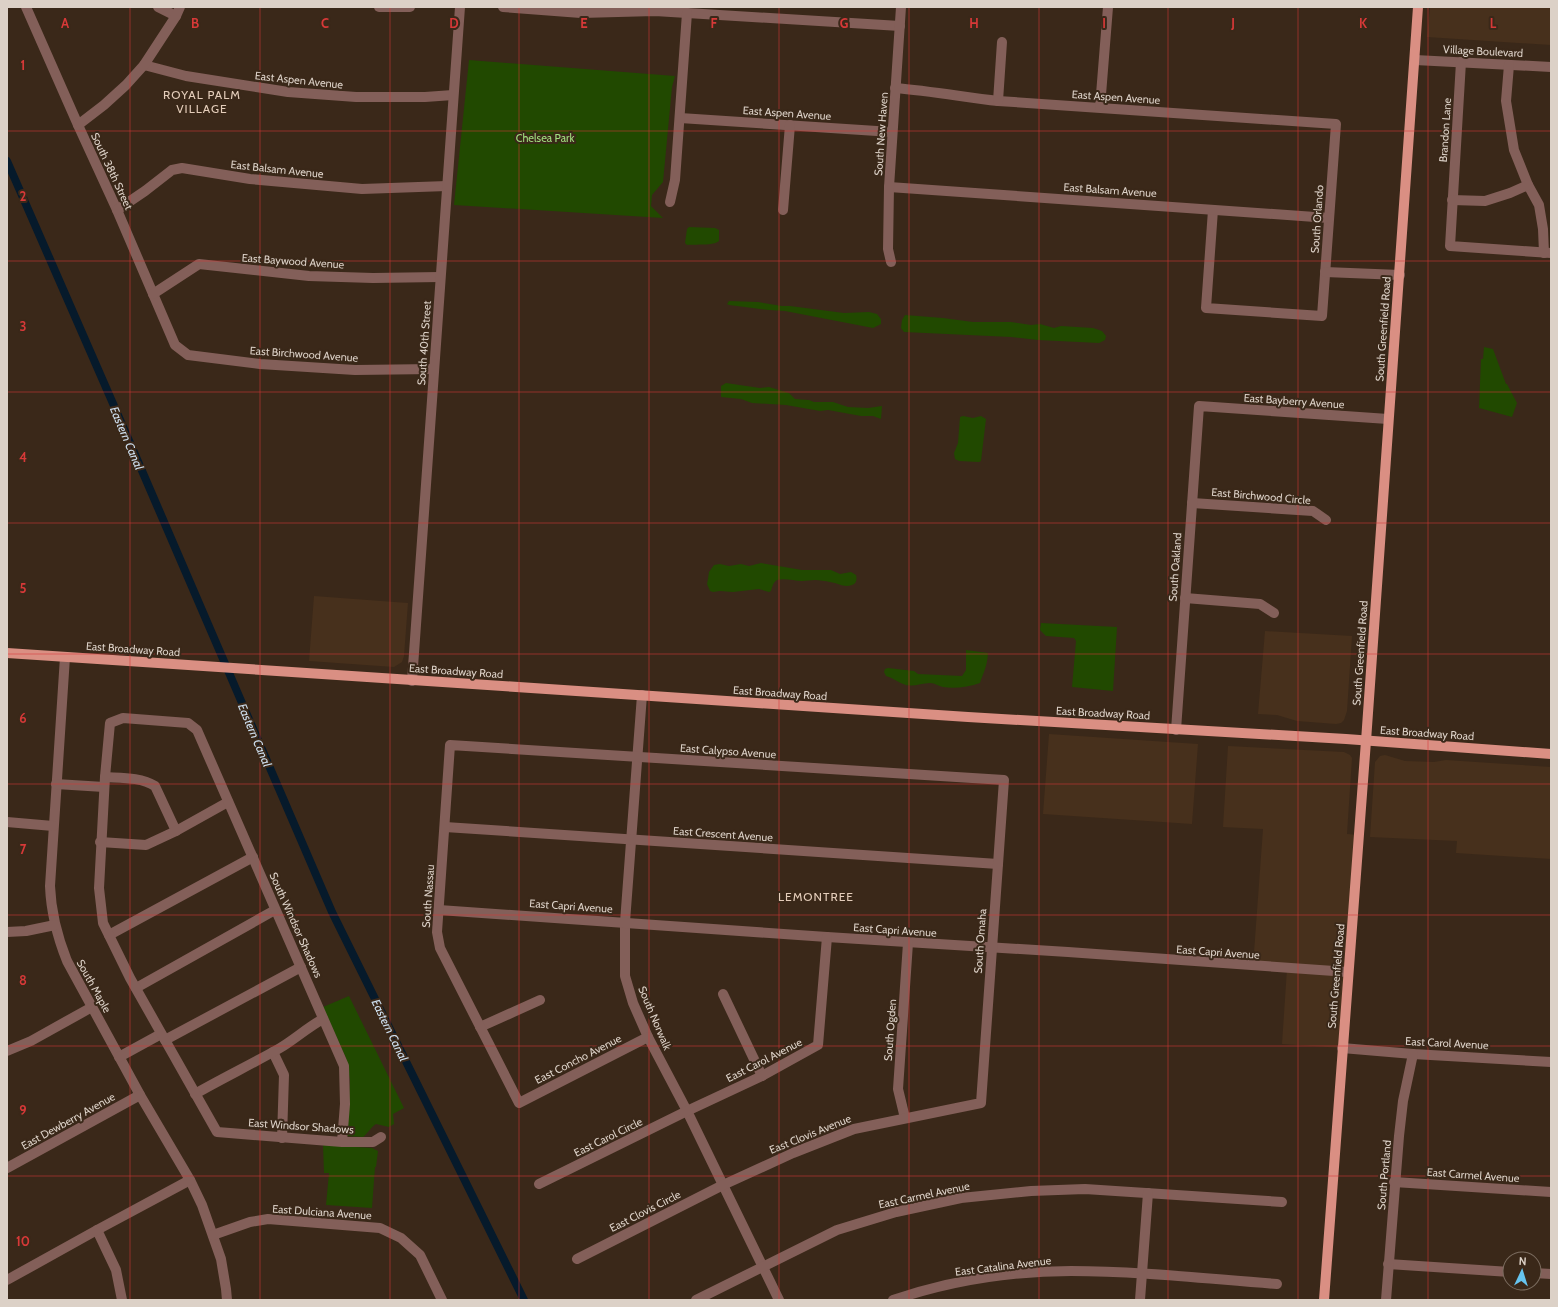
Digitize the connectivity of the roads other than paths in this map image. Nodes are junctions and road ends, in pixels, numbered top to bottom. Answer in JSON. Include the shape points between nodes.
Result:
{"nodes":[{"id":1,"x":26,"y":7,"type":"edge"},
{"id":2,"x":158,"y":7,"type":"edge"},
{"id":3,"x":379,"y":7,"type":"edge"},
{"id":4,"x":410,"y":7,"type":"edge"},
{"id":5,"x":460,"y":7,"type":"edge"},
{"id":6,"x":502,"y":7,"type":"edge"},
{"id":7,"x":901,"y":7,"type":"edge"},
{"id":8,"x":1108,"y":7,"type":"edge"},
{"id":9,"x":1418,"y":7,"type":"edge"},
{"id":10,"x":178,"y":12,"type":"edge"},
{"id":11,"x":687,"y":13,"type":"junction"},
{"id":12,"x":900,"y":26,"type":"junction"},
{"id":13,"x":1002,"y":42,"type":"dead end"},
{"id":14,"x":1414,"y":60,"type":"junction"},
{"id":15,"x":1461,"y":62,"type":"junction"},
{"id":16,"x":144,"y":65,"type":"junction"},
{"id":17,"x":1509,"y":65,"type":"junction"},
{"id":18,"x":1551,"y":67,"type":"edge"},
{"id":19,"x":895,"y":88,"type":"junction"},
{"id":20,"x":454,"y":95,"type":"junction"},
{"id":21,"x":998,"y":101,"type":"junction"},
{"id":22,"x":1100,"y":107,"type":"junction"},
{"id":23,"x":680,"y":118,"type":"junction"},
{"id":24,"x":1336,"y":124,"type":"joint"},
{"id":25,"x":78,"y":125,"type":"junction"},
{"id":26,"x":790,"y":125,"type":"junction"},
{"id":27,"x":892,"y":132,"type":"junction"},
{"id":28,"x":1528,"y":185,"type":"junction"},
{"id":29,"x":447,"y":186,"type":"junction"},
{"id":30,"x":889,"y":187,"type":"junction"},
{"id":31,"x":1452,"y":200,"type":"junction"},
{"id":32,"x":670,"y":202,"type":"dead end"},
{"id":33,"x":117,"y":210,"type":"junction"},
{"id":34,"x":784,"y":210,"type":"dead end"},
{"id":35,"x":1213,"y":210,"type":"junction"},
{"id":36,"x":1329,"y":218,"type":"junction"},
{"id":37,"x":1548,"y":253,"type":"edge"},
{"id":38,"x":891,"y":262,"type":"dead end"},
{"id":39,"x":1325,"y":272,"type":"junction"},
{"id":40,"x":1400,"y":275,"type":"junction"},
{"id":41,"x":440,"y":277,"type":"junction"},
{"id":42,"x":153,"y":294,"type":"junction"},
{"id":43,"x":175,"y":345,"type":"joint"},
{"id":44,"x":434,"y":370,"type":"junction"},
{"id":45,"x":1199,"y":406,"type":"joint"},
{"id":46,"x":1388,"y":419,"type":"junction"},
{"id":47,"x":1192,"y":503,"type":"junction"},
{"id":48,"x":1326,"y":520,"type":"dead end"},
{"id":49,"x":1185,"y":598,"type":"junction"},
{"id":50,"x":1274,"y":613,"type":"dead end"},
{"id":51,"x":7,"y":653,"type":"edge"},
{"id":52,"x":65,"y":657,"type":"junction"},
{"id":53,"x":412,"y":680,"type":"junction"},
{"id":54,"x":642,"y":695,"type":"junction"},
{"id":55,"x":1176,"y":730,"type":"junction"},
{"id":56,"x":1366,"y":741,"type":"junction"},
{"id":57,"x":450,"y":745,"type":"joint"},
{"id":58,"x":1551,"y":754,"type":"edge"},
{"id":59,"x":638,"y":757,"type":"junction"},
{"id":60,"x":1004,"y":780,"type":"joint"},
{"id":61,"x":104,"y":782,"type":"junction"},
{"id":62,"x":56,"y":784,"type":"junction"},
{"id":63,"x":228,"y":802,"type":"junction"},
{"id":64,"x":7,"y":822,"type":"edge"},
{"id":65,"x":53,"y":826,"type":"junction"},
{"id":66,"x":445,"y":827,"type":"junction"},
{"id":67,"x":176,"y":831,"type":"junction"},
{"id":68,"x":631,"y":839,"type":"junction"},
{"id":69,"x":100,"y":842,"type":"junction"},
{"id":70,"x":252,"y":856,"type":"junction"},
{"id":71,"x":998,"y":864,"type":"junction"},
{"id":72,"x":275,"y":910,"type":"junction"},
{"id":73,"x":439,"y":910,"type":"junction"},
{"id":74,"x":625,"y":922,"type":"junction"},
{"id":75,"x":55,"y":925,"type":"junction"},
{"id":76,"x":7,"y":932,"type":"edge"},
{"id":77,"x":109,"y":935,"type":"junction"},
{"id":78,"x":827,"y":938,"type":"junction"},
{"id":79,"x":908,"y":942,"type":"junction"},
{"id":80,"x":992,"y":948,"type":"junction"},
{"id":81,"x":301,"y":967,"type":"junction"},
{"id":82,"x":1348,"y":972,"type":"junction"},
{"id":83,"x":136,"y":988,"type":"junction"},
{"id":84,"x":723,"y":994,"type":"dead end"},
{"id":85,"x":540,"y":1000,"type":"dead end"},
{"id":86,"x":92,"y":1007,"type":"junction"},
{"id":87,"x":324,"y":1019,"type":"junction"},
{"id":88,"x":480,"y":1027,"type":"junction"},
{"id":89,"x":163,"y":1037,"type":"junction"},
{"id":90,"x":648,"y":1037,"type":"junction"},
{"id":91,"x":1342,"y":1048,"type":"junction"},
{"id":92,"x":7,"y":1051,"type":"edge"},
{"id":93,"x":273,"y":1052,"type":"junction"},
{"id":94,"x":1413,"y":1054,"type":"junction"},
{"id":95,"x":119,"y":1057,"type":"junction"},
{"id":96,"x":1551,"y":1062,"type":"edge"},
{"id":97,"x":762,"y":1076,"type":"junction"},
{"id":98,"x":195,"y":1094,"type":"junction"},
{"id":99,"x":140,"y":1095,"type":"junction"},
{"id":100,"x":518,"y":1103,"type":"joint"},
{"id":101,"x":981,"y":1103,"type":"joint"},
{"id":102,"x":687,"y":1111,"type":"junction"},
{"id":103,"x":905,"y":1118,"type":"junction"},
{"id":104,"x":381,"y":1137,"type":"dead end"},
{"id":105,"x":282,"y":1138,"type":"junction"},
{"id":106,"x":342,"y":1142,"type":"junction"},
{"id":107,"x":7,"y":1168,"type":"edge"},
{"id":108,"x":190,"y":1180,"type":"junction"},
{"id":109,"x":1394,"y":1182,"type":"junction"},
{"id":110,"x":539,"y":1184,"type":"dead end"},
{"id":111,"x":723,"y":1185,"type":"junction"},
{"id":112,"x":1551,"y":1192,"type":"edge"},
{"id":113,"x":1148,"y":1193,"type":"junction"},
{"id":114,"x":1282,"y":1202,"type":"dead end"},
{"id":115,"x":97,"y":1230,"type":"junction"},
{"id":116,"x":213,"y":1235,"type":"junction"},
{"id":117,"x":577,"y":1259,"type":"dead end"},
{"id":118,"x":1388,"y":1264,"type":"junction"},
{"id":119,"x":764,"y":1267,"type":"junction"},
{"id":120,"x":1502,"y":1271,"type":"edge"},
{"id":121,"x":1142,"y":1274,"type":"junction"},
{"id":122,"x":7,"y":1280,"type":"edge"},
{"id":123,"x":1277,"y":1284,"type":"dead end"},
{"id":124,"x":122,"y":1300,"type":"edge"},
{"id":125,"x":227,"y":1300,"type":"edge"},
{"id":126,"x":442,"y":1300,"type":"edge"},
{"id":127,"x":696,"y":1300,"type":"edge"},
{"id":128,"x":779,"y":1300,"type":"edge"},
{"id":129,"x":893,"y":1300,"type":"edge"},
{"id":130,"x":1140,"y":1300,"type":"edge"},
{"id":131,"x":1324,"y":1300,"type":"edge"},
{"id":132,"x":1386,"y":1300,"type":"edge"}],
"edges":[{"from":1,"to":25,"type":"street","name":"South 38th Street"},
{"from":2,"to":10,"type":"street"},
{"from":3,"to":4,"type":"street"},
{"from":5,"to":20,"type":"street","name":"South 40th Street"},
{"from":6,"to":11,"type":"street","via":[[581,13]]},
{"from":7,"to":12,"type":"street","name":"South New Haven"},
{"from":8,"to":22,"type":"street"},
{"from":9,"to":14,"type":"main road","name":"South Greenfield Road"},
{"from":10,"to":16,"type":"street"},
{"from":11,"to":12,"type":"street"},
{"from":11,"to":23,"type":"street"},
{"from":12,"to":19,"type":"street","name":"South New Haven"},
{"from":13,"to":21,"type":"street"},
{"from":14,"to":15,"type":"street","name":"Village Boulevard"},
{"from":14,"to":40,"type":"main road","name":"South Greenfield Road"},
{"from":15,"to":17,"type":"street","name":"Village Boulevard"},
{"from":15,"to":31,"type":"street","name":"Brandon Lane"},
{"from":16,"to":20,"type":"street","name":"East Aspen Avenue","via":[[186,76],[288,92],[356,97]]},
{"from":16,"to":25,"type":"street","via":[[126,85]]},
{"from":17,"to":18,"type":"street","name":"Village Boulevard"},
{"from":17,"to":28,"type":"street","via":[[1506,101],[1514,150]]},
{"from":19,"to":21,"type":"street","name":"East Aspen Avenue"},
{"from":19,"to":27,"type":"street","name":"South New Haven"},
{"from":20,"to":29,"type":"street","name":"South 40th Street"},
{"from":21,"to":22,"type":"street","name":"East Aspen Avenue"},
{"from":22,"to":24,"type":"street","name":"East Aspen Avenue"},
{"from":23,"to":26,"type":"street","name":"East Aspen Avenue"},
{"from":23,"to":32,"type":"street","via":[[675,186]]},
{"from":24,"to":36,"type":"street","name":"South Orlando"},
{"from":25,"to":33,"type":"street","name":"South 38th Street"},
{"from":26,"to":27,"type":"street","name":"East Aspen Avenue"},
{"from":26,"to":34,"type":"street"},
{"from":27,"to":30,"type":"street","name":"South New Haven"},
{"from":28,"to":31,"type":"street","via":[[1485,201]]},
{"from":28,"to":37,"type":"street","via":[[1539,205]]},
{"from":29,"to":33,"type":"street","name":"East Balsam Avenue","via":[[354,188],[250,179],[182,168],[172,170]]},
{"from":29,"to":41,"type":"street","name":"South 40th Street"},
{"from":30,"to":35,"type":"street","name":"East Balsam Avenue"},
{"from":30,"to":38,"type":"street","name":"South New Haven","via":[[888,249]]},
{"from":31,"to":37,"type":"street","name":"Brandon Lane","via":[[1450,246]]},
{"from":33,"to":42,"type":"street","name":"South 38th Street"},
{"from":35,"to":36,"type":"street","name":"East Balsam Avenue"},
{"from":35,"to":39,"type":"street","name":"South Orlando","via":[[1206,308],[1322,316]]},
{"from":36,"to":39,"type":"street","name":"South Orlando"},
{"from":39,"to":40,"type":"street"},
{"from":40,"to":46,"type":"main road","name":"South Greenfield Road"},
{"from":41,"to":42,"type":"street","name":"East Baywood Avenue","via":[[309,276],[199,264]]},
{"from":41,"to":44,"type":"street","name":"South 40th Street"},
{"from":42,"to":43,"type":"street","name":"South 38th Street"},
{"from":43,"to":44,"type":"street","name":"East Birchwood Avenue","via":[[188,355],[260,364],[355,370]]},
{"from":44,"to":53,"type":"street","name":"South 40th Street"},
{"from":45,"to":46,"type":"street","name":"East Bayberry Avenue"},
{"from":45,"to":47,"type":"street","name":"South Oakland"},
{"from":46,"to":56,"type":"main road","name":"South Greenfield Road"},
{"from":47,"to":48,"type":"street","name":"East Birchwood Circle","via":[[1313,511]]},
{"from":47,"to":49,"type":"street","name":"South Oakland"},
{"from":49,"to":50,"type":"street","via":[[1260,604]]},
{"from":49,"to":55,"type":"street","name":"South Oakland"},
{"from":51,"to":52,"type":"main road","name":"East Broadway Road"},
{"from":52,"to":53,"type":"main road","name":"East Broadway Road"},
{"from":52,"to":62,"type":"street","name":"South Maple"},
{"from":53,"to":54,"type":"main road","name":"East Broadway Road"},
{"from":54,"to":55,"type":"main road","name":"East Broadway Road"},
{"from":54,"to":59,"type":"street","name":"South Norwalk"},
{"from":55,"to":56,"type":"main road","name":"East Broadway Road"},
{"from":56,"to":58,"type":"main road","name":"East Broadway Road"},
{"from":56,"to":82,"type":"main road","name":"South Greenfield Road"},
{"from":57,"to":59,"type":"street","name":"East Calypso Avenue"},
{"from":57,"to":66,"type":"street","name":"South Nassau"},
{"from":59,"to":60,"type":"street","name":"East Calypso Avenue"},
{"from":59,"to":68,"type":"street","name":"South Norwalk"},
{"from":60,"to":71,"type":"street","name":"South Omaha"},
{"from":61,"to":62,"type":"street"},
{"from":61,"to":63,"type":"street","name":"South Windsor Shadows","via":[[110,723],[123,718],[188,723],[197,730]]},
{"from":61,"to":67,"type":"street","via":[[139,780],[155,786]]},
{"from":61,"to":69,"type":"street"},
{"from":62,"to":65,"type":"street","name":"South Maple"},
{"from":63,"to":67,"type":"street"},
{"from":63,"to":70,"type":"street","name":"South Windsor Shadows"},
{"from":64,"to":65,"type":"street"},
{"from":65,"to":75,"type":"street","name":"South Maple","via":[[50,886]]},
{"from":66,"to":68,"type":"street","name":"East Crescent Avenue"},
{"from":66,"to":73,"type":"street","name":"South Nassau"},
{"from":67,"to":69,"type":"street","via":[[146,844]]},
{"from":68,"to":71,"type":"street","name":"East Crescent Avenue"},
{"from":68,"to":74,"type":"street","name":"South Norwalk"},
{"from":69,"to":77,"type":"street","via":[[100,908]]},
{"from":70,"to":72,"type":"street","name":"South Windsor Shadows"},
{"from":70,"to":77,"type":"street"},
{"from":71,"to":80,"type":"street","name":"South Omaha"},
{"from":72,"to":81,"type":"street","name":"South Windsor Shadows"},
{"from":72,"to":83,"type":"street"},
{"from":73,"to":74,"type":"street","name":"East Capri Avenue"},
{"from":73,"to":88,"type":"street","name":"South Nassau","via":[[437,932],[440,948]]},
{"from":74,"to":78,"type":"street","name":"East Capri Avenue"},
{"from":74,"to":90,"type":"street","name":"South Norwalk","via":[[625,976],[633,1003]]},
{"from":75,"to":76,"type":"street"},
{"from":75,"to":86,"type":"street","name":"South Maple","via":[[67,961]]},
{"from":77,"to":83,"type":"street"},
{"from":78,"to":79,"type":"street","name":"East Capri Avenue"},
{"from":78,"to":97,"type":"street","name":"East Carol Avenue","via":[[818,1045]]},
{"from":79,"to":80,"type":"street","name":"East Capri Avenue"},
{"from":79,"to":103,"type":"street","name":"South Ogden","via":[[898,1089]]},
{"from":80,"to":82,"type":"street","name":"East Capri Avenue"},
{"from":80,"to":101,"type":"street","name":"South Omaha"},
{"from":81,"to":87,"type":"street","name":"South Windsor Shadows"},
{"from":81,"to":89,"type":"street"},
{"from":82,"to":91,"type":"main road","name":"South Greenfield Road"},
{"from":83,"to":89,"type":"street"},
{"from":84,"to":97,"type":"street"},
{"from":85,"to":88,"type":"street"},
{"from":86,"to":92,"type":"street","via":[[31,1041]]},
{"from":86,"to":95,"type":"street","name":"South Maple"},
{"from":87,"to":93,"type":"street"},
{"from":87,"to":106,"type":"street","name":"South Windsor Shadows","via":[[344,1066]]},
{"from":88,"to":100,"type":"street","name":"South Nassau"},
{"from":89,"to":95,"type":"street"},
{"from":89,"to":98,"type":"street"},
{"from":90,"to":100,"type":"street","name":"East Concho Avenue"},
{"from":90,"to":102,"type":"street","name":"South Norwalk"},
{"from":91,"to":94,"type":"street","name":"East Carol Avenue"},
{"from":91,"to":131,"type":"main road","name":"South Greenfield Road"},
{"from":93,"to":98,"type":"street"},
{"from":93,"to":105,"type":"street","via":[[284,1075]]},
{"from":94,"to":96,"type":"street","name":"East Carol Avenue"},
{"from":94,"to":109,"type":"street","name":"South Portland","via":[[1403,1101]]},
{"from":95,"to":99,"type":"street","name":"South Maple"},
{"from":97,"to":102,"type":"street","name":"East Carol Avenue"},
{"from":98,"to":105,"type":"street","name":"East Windsor Shadows","via":[[217,1132]]},
{"from":99,"to":107,"type":"street","name":"East Dewberry Avenue"},
{"from":99,"to":108,"type":"street","name":"South Maple"},
{"from":101,"to":103,"type":"street","name":"East Clovis Avenue"},
{"from":102,"to":110,"type":"street","name":"East Carol Circle"},
{"from":102,"to":111,"type":"street","name":"South Norwalk"},
{"from":103,"to":111,"type":"street","name":"East Clovis Avenue","via":[[854,1129],[792,1153]]},
{"from":104,"to":106,"type":"street","name":"East Windsor Shadows","via":[[373,1142]]},
{"from":105,"to":106,"type":"street","name":"East Windsor Shadows"},
{"from":108,"to":115,"type":"street"},
{"from":108,"to":116,"type":"street","name":"South Maple"},
{"from":109,"to":112,"type":"street","name":"East Carmel Avenue"},
{"from":109,"to":118,"type":"street","name":"South Portland"},
{"from":111,"to":117,"type":"street","name":"East Clovis Circle"},
{"from":111,"to":119,"type":"street","name":"South Norwalk"},
{"from":113,"to":114,"type":"street","name":"East Carmel Avenue"},
{"from":113,"to":119,"type":"street","name":"East Carmel Avenue","via":[[1085,1189],[961,1198],[896,1212],[837,1230]]},
{"from":113,"to":121,"type":"street"},
{"from":115,"to":122,"type":"street"},
{"from":115,"to":124,"type":"street","via":[[116,1270]]},
{"from":116,"to":125,"type":"street","name":"South Maple","via":[[221,1259]]},
{"from":116,"to":126,"type":"street","name":"East Dulciana Avenue","via":[[250,1222],[268,1219],[380,1228],[401,1238],[420,1255]]},
{"from":118,"to":120,"type":"street"},
{"from":118,"to":132,"type":"street","name":"South Portland"},
{"from":119,"to":127,"type":"street","name":"East Carmel Avenue"},
{"from":119,"to":128,"type":"street","name":"South Norwalk"},
{"from":121,"to":123,"type":"street","name":"East Catalina Avenue"},
{"from":121,"to":129,"type":"street","name":"East Catalina Avenue","via":[[1071,1271],[1026,1273],[969,1281]]},
{"from":121,"to":130,"type":"street"}]}
